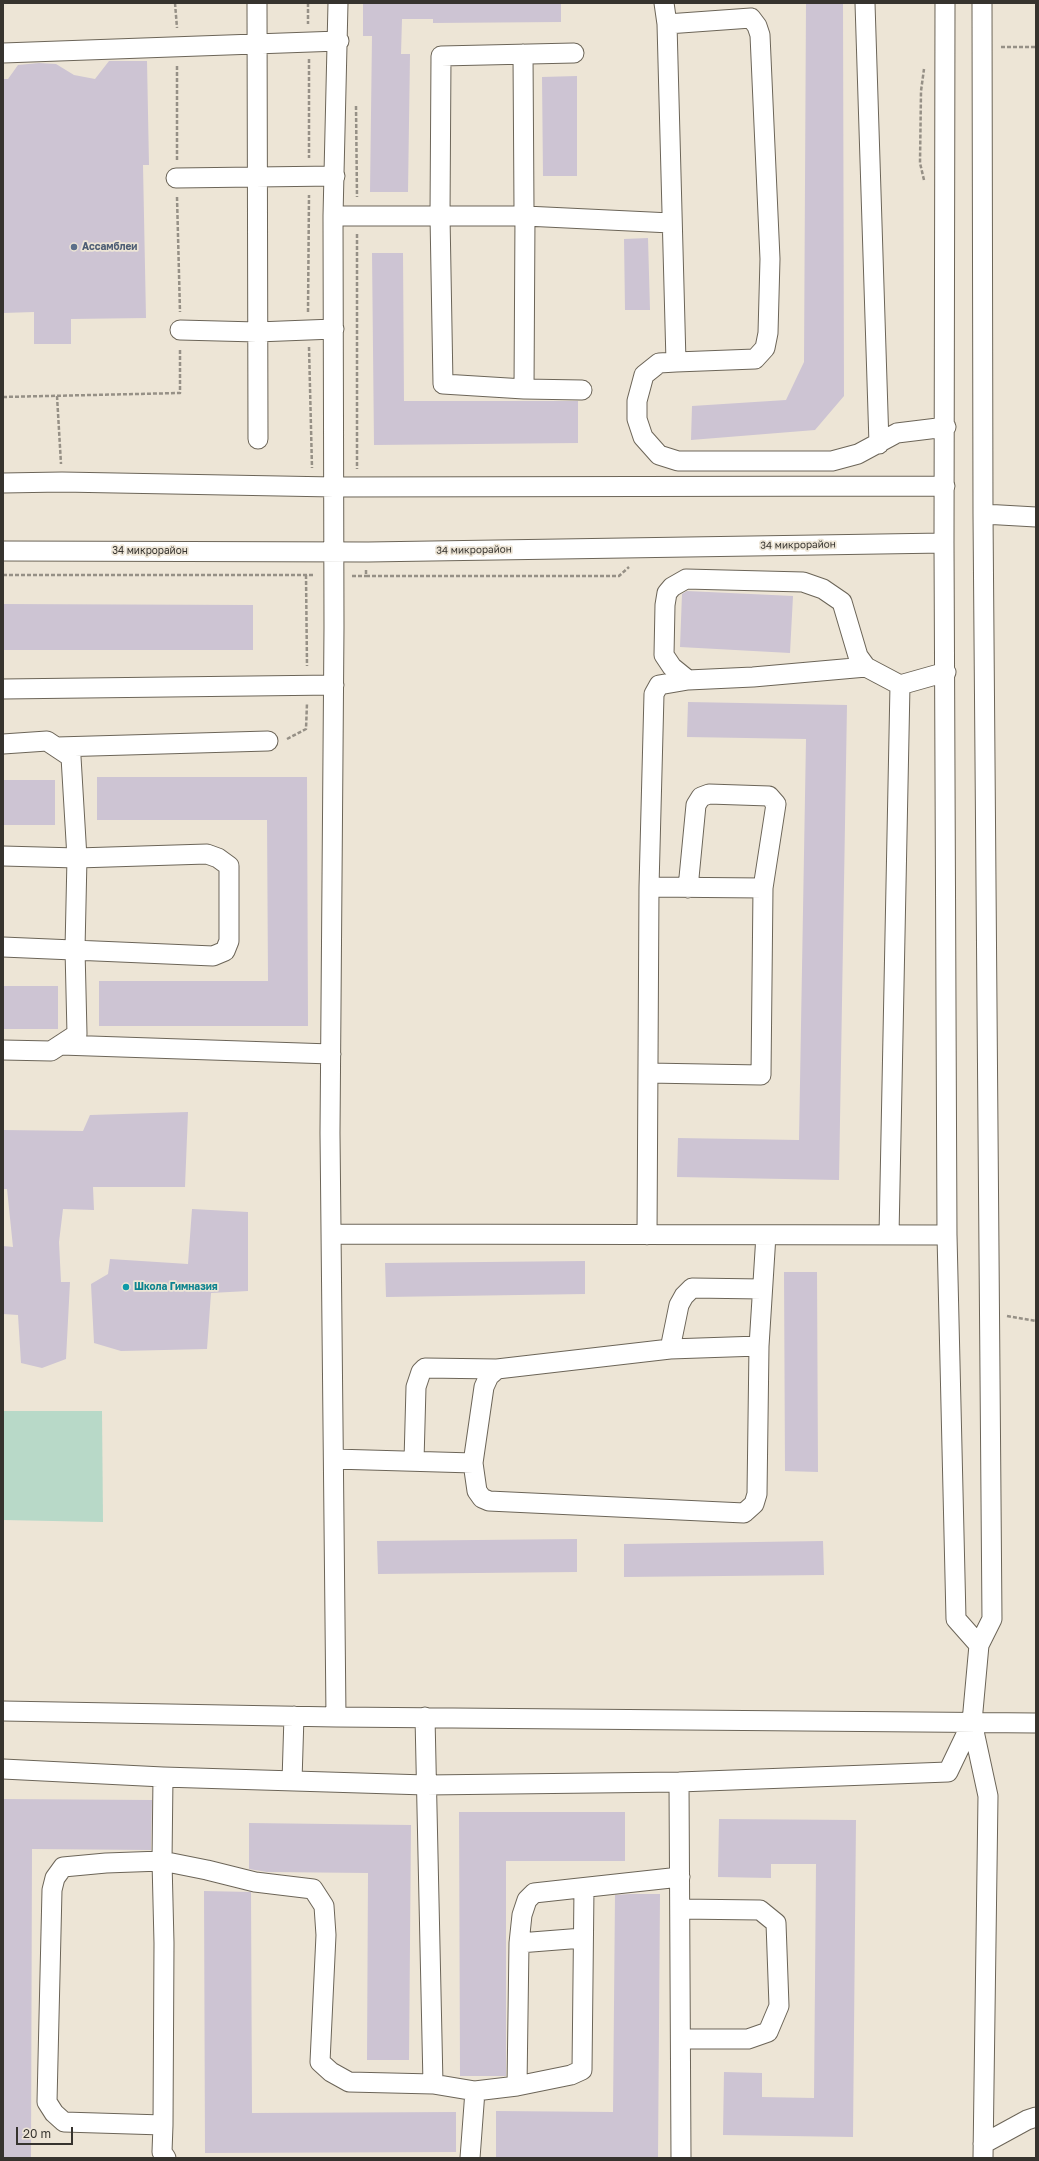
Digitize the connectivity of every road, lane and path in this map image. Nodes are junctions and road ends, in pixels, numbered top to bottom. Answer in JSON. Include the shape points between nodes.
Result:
{"nodes":[{"id":1,"x":176,"y":3,"type":"edge"},
{"id":2,"x":257,"y":3,"type":"edge"},
{"id":3,"x":308,"y":3,"type":"edge"},
{"id":4,"x":338,"y":3,"type":"edge"},
{"id":5,"x":664,"y":3,"type":"edge"},
{"id":6,"x":865,"y":3,"type":"edge"},
{"id":7,"x":945,"y":3,"type":"edge"},
{"id":8,"x":982,"y":3,"type":"edge"},
{"id":9,"x":667,"y":24,"type":"junction"},
{"id":10,"x":339,"y":41,"type":"junction"},
{"id":11,"x":309,"y":42,"type":"junction"},
{"id":12,"x":256,"y":44,"type":"junction"},
{"id":13,"x":177,"y":46,"type":"junction"},
{"id":14,"x":982,"y":47,"type":"junction"},
{"id":15,"x":1036,"y":47,"type":"edge"},
{"id":16,"x":3,"y":53,"type":"edge"},
{"id":17,"x":574,"y":53,"type":"dead end"},
{"id":18,"x":523,"y":54,"type":"junction"},
{"id":19,"x":356,"y":98,"type":"dead end"},
{"id":20,"x":257,"y":176,"type":"junction"},
{"id":21,"x":309,"y":176,"type":"junction"},
{"id":22,"x":335,"y":176,"type":"junction"},
{"id":23,"x":176,"y":178,"type":"junction"},
{"id":24,"x":333,"y":216,"type":"junction"},
{"id":25,"x":357,"y":216,"type":"junction"},
{"id":26,"x":440,"y":216,"type":"junction"},
{"id":27,"x":525,"y":216,"type":"junction"},
{"id":28,"x":671,"y":223,"type":"junction"},
{"id":29,"x":334,"y":329,"type":"junction"},
{"id":30,"x":180,"y":330,"type":"junction"},
{"id":31,"x":308,"y":330,"type":"junction"},
{"id":32,"x":257,"y":332,"type":"junction"},
{"id":33,"x":676,"y":362,"type":"junction"},
{"id":34,"x":524,"y":389,"type":"junction"},
{"id":35,"x":582,"y":390,"type":"dead end"},
{"id":36,"x":57,"y":396,"type":"junction"},
{"id":37,"x":3,"y":397,"type":"edge"},
{"id":38,"x":946,"y":427,"type":"junction"},
{"id":39,"x":258,"y":439,"type":"dead end"},
{"id":40,"x":879,"y":444,"type":"junction"},
{"id":41,"x":62,"y":482,"type":"junction"},
{"id":42,"x":3,"y":483,"type":"edge"},
{"id":43,"x":945,"y":486,"type":"junction"},
{"id":44,"x":312,"y":487,"type":"junction"},
{"id":45,"x":358,"y":487,"type":"junction"},
{"id":46,"x":334,"y":488,"type":"junction"},
{"id":47,"x":983,"y":514,"type":"junction"},
{"id":48,"x":1036,"y":517,"type":"edge"},
{"id":49,"x":944,"y":543,"type":"junction"},
{"id":50,"x":3,"y":551,"type":"edge"},
{"id":51,"x":333,"y":551,"type":"junction"},
{"id":52,"x":368,"y":552,"type":"junction"},
{"id":53,"x":630,"y":566,"type":"dead end"},
{"id":54,"x":3,"y":575,"type":"edge"},
{"id":55,"x":313,"y":575,"type":"dead end"},
{"id":56,"x":866,"y":667,"type":"junction"},
{"id":57,"x":946,"y":672,"type":"junction"},
{"id":58,"x":688,"y":680,"type":"junction"},
{"id":59,"x":334,"y":685,"type":"junction"},
{"id":60,"x":900,"y":685,"type":"junction"},
{"id":61,"x":3,"y":689,"type":"edge"},
{"id":62,"x":268,"y":741,"type":"dead end"},
{"id":63,"x":3,"y":744,"type":"edge"},
{"id":64,"x":57,"y":747,"type":"junction"},
{"id":65,"x":3,"y":856,"type":"edge"},
{"id":66,"x":77,"y":858,"type":"junction"},
{"id":67,"x":648,"y":887,"type":"junction"},
{"id":68,"x":688,"y":888,"type":"junction"},
{"id":69,"x":763,"y":888,"type":"junction"},
{"id":70,"x":3,"y":947,"type":"edge"},
{"id":71,"x":75,"y":949,"type":"junction"},
{"id":72,"x":61,"y":1045,"type":"junction"},
{"id":73,"x":3,"y":1050,"type":"edge"},
{"id":74,"x":331,"y":1054,"type":"junction"},
{"id":75,"x":648,"y":1073,"type":"junction"},
{"id":76,"x":332,"y":1234,"type":"junction"},
{"id":77,"x":647,"y":1235,"type":"junction"},
{"id":78,"x":766,"y":1235,"type":"junction"},
{"id":79,"x":889,"y":1235,"type":"junction"},
{"id":80,"x":947,"y":1235,"type":"junction"},
{"id":81,"x":762,"y":1289,"type":"junction"},
{"id":82,"x":989,"y":1312,"type":"junction"},
{"id":83,"x":1036,"y":1321,"type":"edge"},
{"id":84,"x":759,"y":1346,"type":"junction"},
{"id":85,"x":670,"y":1349,"type":"junction"},
{"id":86,"x":497,"y":1369,"type":"junction"},
{"id":87,"x":334,"y":1459,"type":"junction"},
{"id":88,"x":414,"y":1461,"type":"junction"},
{"id":89,"x":473,"y":1463,"type":"junction"},
{"id":90,"x":979,"y":1645,"type":"junction"},
{"id":91,"x":3,"y":1710,"type":"edge"},
{"id":92,"x":294,"y":1716,"type":"junction"},
{"id":93,"x":336,"y":1717,"type":"junction"},
{"id":94,"x":425,"y":1717,"type":"junction"},
{"id":95,"x":972,"y":1722,"type":"junction"},
{"id":96,"x":1036,"y":1723,"type":"edge"},
{"id":97,"x":3,"y":1769,"type":"edge"},
{"id":98,"x":163,"y":1777,"type":"junction"},
{"id":99,"x":292,"y":1781,"type":"junction"},
{"id":100,"x":679,"y":1782,"type":"junction"},
{"id":101,"x":426,"y":1785,"type":"junction"},
{"id":102,"x":162,"y":1862,"type":"junction"},
{"id":103,"x":680,"y":1877,"type":"junction"},
{"id":104,"x":584,"y":1888,"type":"junction"},
{"id":105,"x":680,"y":1909,"type":"junction"},
{"id":106,"x":583,"y":1938,"type":"junction"},
{"id":107,"x":519,"y":1942,"type":"junction"},
{"id":108,"x":681,"y":2039,"type":"junction"},
{"id":109,"x":433,"y":2084,"type":"junction"},
{"id":110,"x":517,"y":2086,"type":"junction"},
{"id":111,"x":475,"y":2090,"type":"junction"},
{"id":112,"x":1036,"y":2117,"type":"edge"},
{"id":113,"x":163,"y":2125,"type":"junction"},
{"id":114,"x":982,"y":2151,"type":"edge"},
{"id":115,"x":166,"y":2158,"type":"edge"},
{"id":116,"x":470,"y":2158,"type":"edge"},
{"id":117,"x":681,"y":2158,"type":"edge"}],
"edges":[{"from":1,"to":13,"type":"path"},
{"from":2,"to":12,"type":"street"},
{"from":3,"to":11,"type":"path"},
{"from":4,"to":10,"type":"street"},
{"from":5,"to":9,"type":"street"},
{"from":6,"to":40,"type":"street"},
{"from":7,"to":38,"type":"street"},
{"from":8,"to":14,"type":"street"},
{"from":9,"to":28,"type":"street"},
{"from":9,"to":33,"type":"street","via":[[751,18],[757,26],[760,35],[770,259],[768,333],[765,348],[755,359]]},
{"from":10,"to":11,"type":"street"},
{"from":10,"to":22,"type":"street"},
{"from":11,"to":12,"type":"street"},
{"from":11,"to":21,"type":"path"},
{"from":12,"to":13,"type":"street"},
{"from":12,"to":20,"type":"street"},
{"from":13,"to":16,"type":"street"},
{"from":13,"to":23,"type":"path"},
{"from":14,"to":15,"type":"path"},
{"from":14,"to":47,"type":"street"},
{"from":17,"to":18,"type":"street"},
{"from":18,"to":26,"type":"street","via":[[441,56]]},
{"from":18,"to":27,"type":"street"},
{"from":19,"to":25,"type":"path"},
{"from":20,"to":21,"type":"street"},
{"from":20,"to":23,"type":"street"},
{"from":20,"to":32,"type":"street"},
{"from":21,"to":22,"type":"street"},
{"from":21,"to":31,"type":"path"},
{"from":22,"to":24,"type":"street"},
{"from":23,"to":30,"type":"path"},
{"from":24,"to":25,"type":"street"},
{"from":24,"to":29,"type":"street"},
{"from":25,"to":26,"type":"street"},
{"from":25,"to":45,"type":"path"},
{"from":26,"to":27,"type":"street"},
{"from":26,"to":34,"type":"street","via":[[443,384]]},
{"from":27,"to":28,"type":"street"},
{"from":27,"to":34,"type":"street"},
{"from":28,"to":33,"type":"street"},
{"from":29,"to":31,"type":"street"},
{"from":29,"to":46,"type":"street"},
{"from":30,"to":32,"type":"street"},
{"from":30,"to":36,"type":"path","via":[[180,393]]},
{"from":31,"to":32,"type":"street"},
{"from":31,"to":44,"type":"path"},
{"from":32,"to":39,"type":"street"},
{"from":33,"to":40,"type":"street","via":[[659,363],[644,375],[637,401],[637,419],[643,437],[659,455],[678,460],[832,461],[858,454]]},
{"from":34,"to":35,"type":"street"},
{"from":36,"to":37,"type":"path"},
{"from":36,"to":41,"type":"path"},
{"from":38,"to":40,"type":"street","via":[[897,433]]},
{"from":38,"to":43,"type":"street"},
{"from":41,"to":42,"type":"street"},
{"from":41,"to":44,"type":"street"},
{"from":43,"to":45,"type":"street"},
{"from":43,"to":49,"type":"street"},
{"from":44,"to":46,"type":"street"},
{"from":45,"to":46,"type":"street"},
{"from":46,"to":51,"type":"street"},
{"from":47,"to":48,"type":"street"},
{"from":47,"to":82,"type":"street"},
{"from":49,"to":52,"type":"street","name":"34 микрорайон"},
{"from":49,"to":57,"type":"street"},
{"from":50,"to":51,"type":"street","name":"34 микрорайон"},
{"from":51,"to":52,"type":"street","name":"34 микрорайон"},
{"from":51,"to":59,"type":"street"},
{"from":52,"to":53,"type":"path","via":[[366,576],[619,576]]},
{"from":54,"to":55,"type":"path"},
{"from":56,"to":58,"type":"street"},
{"from":56,"to":58,"type":"street","via":[[858,656],[842,602],[824,589],[804,582],[686,580],[672,587],[667,593],[664,655],[672,667]]},
{"from":56,"to":60,"type":"street"},
{"from":57,"to":60,"type":"street"},
{"from":57,"to":80,"type":"street"},
{"from":58,"to":67,"type":"street","via":[[659,685],[654,694]]},
{"from":59,"to":61,"type":"street"},
{"from":59,"to":74,"type":"street"},
{"from":60,"to":79,"type":"street"},
{"from":62,"to":64,"type":"street"},
{"from":63,"to":64,"type":"street","via":[[47,741]]},
{"from":64,"to":66,"type":"street","via":[[71,757]]},
{"from":65,"to":66,"type":"street"},
{"from":66,"to":71,"type":"street"},
{"from":66,"to":71,"type":"street","via":[[207,854],[218,858],[229,866],[229,941],[225,951],[213,956]]},
{"from":67,"to":68,"type":"street"},
{"from":67,"to":75,"type":"street"},
{"from":68,"to":69,"type":"street"},
{"from":68,"to":69,"type":"street","via":[[696,805],[701,797],[709,794],[769,796],[776,804]]},
{"from":69,"to":75,"type":"street","via":[[761,1075]]},
{"from":70,"to":71,"type":"street"},
{"from":71,"to":72,"type":"street","via":[[77,1034]]},
{"from":72,"to":73,"type":"street","via":[[51,1051]]},
{"from":72,"to":74,"type":"street"},
{"from":74,"to":76,"type":"street"},
{"from":75,"to":77,"type":"street"},
{"from":76,"to":77,"type":"street"},
{"from":76,"to":87,"type":"street"},
{"from":77,"to":78,"type":"street"},
{"from":78,"to":79,"type":"street"},
{"from":78,"to":81,"type":"street"},
{"from":79,"to":80,"type":"street"},
{"from":80,"to":90,"type":"street","via":[[956,1619]]},
{"from":81,"to":84,"type":"street"},
{"from":81,"to":85,"type":"street","via":[[692,1288],[679,1305]]},
{"from":82,"to":83,"type":"path"},
{"from":82,"to":90,"type":"street","via":[[992,1619]]},
{"from":84,"to":85,"type":"street"},
{"from":84,"to":89,"type":"street","via":[[757,1494],[754,1504],[744,1513],[489,1501],[482,1498],[477,1491]]},
{"from":85,"to":86,"type":"street"},
{"from":86,"to":88,"type":"street","via":[[426,1368],[421,1372],[416,1387]]},
{"from":86,"to":89,"type":"street","via":[[489,1376],[484,1387]]},
{"from":87,"to":88,"type":"street"},
{"from":87,"to":93,"type":"street"},
{"from":88,"to":89,"type":"street"},
{"from":90,"to":95,"type":"street"},
{"from":91,"to":92,"type":"street"},
{"from":92,"to":93,"type":"street"},
{"from":92,"to":99,"type":"street"},
{"from":93,"to":94,"type":"street"},
{"from":94,"to":95,"type":"street"},
{"from":94,"to":101,"type":"street"},
{"from":95,"to":96,"type":"street"},
{"from":95,"to":100,"type":"street","via":[[948,1772]]},
{"from":95,"to":114,"type":"street","via":[[988,1796]]},
{"from":97,"to":98,"type":"street"},
{"from":98,"to":99,"type":"street"},
{"from":98,"to":102,"type":"street"},
{"from":99,"to":101,"type":"street"},
{"from":100,"to":101,"type":"street"},
{"from":100,"to":103,"type":"street"},
{"from":101,"to":109,"type":"street"},
{"from":102,"to":109,"type":"street","via":[[255,1882],[313,1890],[324,1906],[326,1935],[320,2062],[349,2082]]},
{"from":102,"to":113,"type":"street"},
{"from":102,"to":113,"type":"street","via":[[63,1867],[55,1878],[52,1890],[47,2102],[64,2122]]},
{"from":103,"to":104,"type":"street"},
{"from":103,"to":105,"type":"street"},
{"from":104,"to":106,"type":"street"},
{"from":104,"to":107,"type":"street","via":[[534,1893],[527,1900],[522,1915]]},
{"from":105,"to":108,"type":"street"},
{"from":105,"to":108,"type":"street","via":[[760,1910],[776,1923],[779,2006],[768,2032],[755,2037]]},
{"from":106,"to":107,"type":"street"},
{"from":106,"to":110,"type":"street","via":[[582,2070],[571,2075]]},
{"from":107,"to":110,"type":"street"},
{"from":108,"to":117,"type":"street"},
{"from":109,"to":111,"type":"street"},
{"from":110,"to":111,"type":"street"},
{"from":111,"to":116,"type":"street"},
{"from":112,"to":114,"type":"street","via":[[1027,2120]]},
{"from":113,"to":115,"type":"street","via":[[162,2152]]}]}
